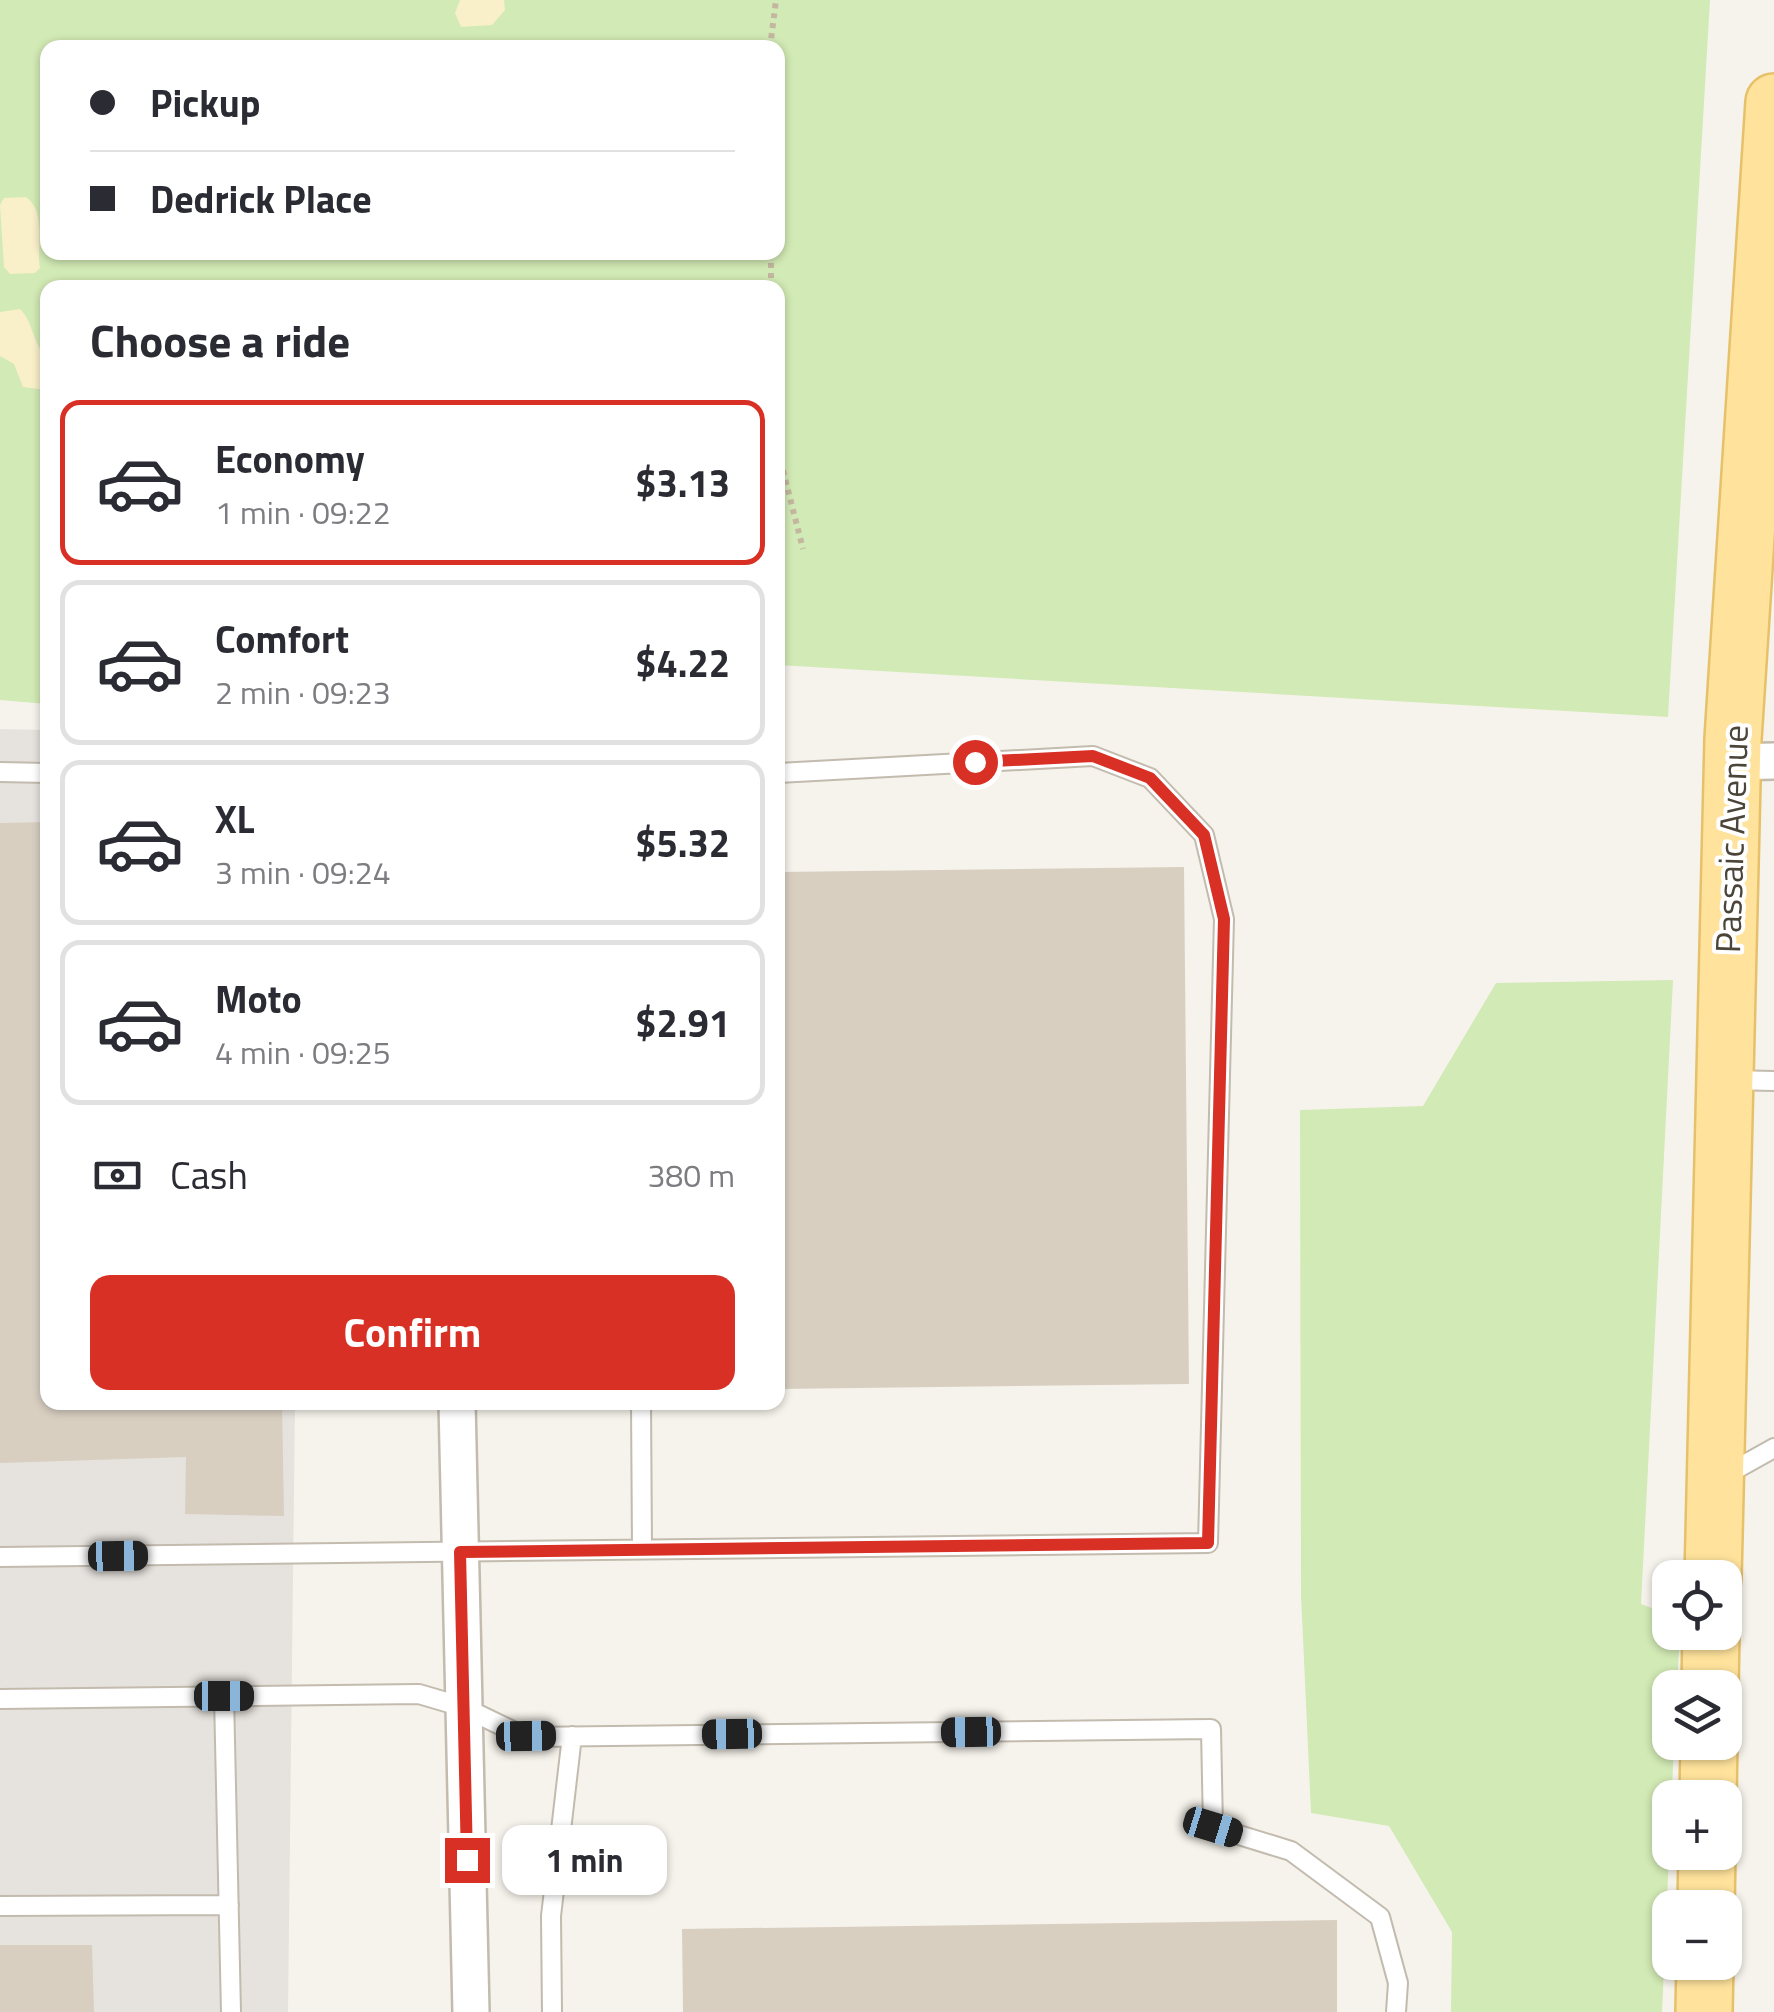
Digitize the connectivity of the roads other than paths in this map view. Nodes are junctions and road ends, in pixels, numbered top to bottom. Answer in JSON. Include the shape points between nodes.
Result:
{"nodes":[{"id":1,"x":1774,"y":102,"type":"edge"},
{"id":2,"x":1769,"y":281,"type":"edge"},
{"id":3,"x":1753,"y":762,"type":"edge"},
{"id":4,"x":0,"y":772,"type":"edge"},
{"id":5,"x":40,"y":772,"type":"edge"},
{"id":6,"x":785,"y":773,"type":"edge"},
{"id":7,"x":1749,"y":1080,"type":"edge"},
{"id":8,"x":457,"y":1410,"type":"edge"},
{"id":9,"x":641,"y":1410,"type":"edge"},
{"id":10,"x":1774,"y":1448,"type":"edge"},
{"id":11,"x":1715,"y":1480,"type":"junction"},
{"id":12,"x":642,"y":1547,"type":"junction"},
{"id":13,"x":460,"y":1552,"type":"junction"},
{"id":14,"x":0,"y":1556,"type":"edge"},
{"id":15,"x":1713,"y":1560,"type":"edge"},
{"id":16,"x":224,"y":1696,"type":"junction"},
{"id":17,"x":0,"y":1699,"type":"edge"},
{"id":18,"x":464,"y":1707,"type":"junction"},
{"id":19,"x":572,"y":1736,"type":"junction"},
{"id":20,"x":228,"y":1905,"type":"junction"},
{"id":21,"x":0,"y":1906,"type":"edge"},
{"id":22,"x":1705,"y":1980,"type":"edge"},
{"id":23,"x":231,"y":2012,"type":"edge"},
{"id":24,"x":471,"y":2012,"type":"edge"},
{"id":25,"x":552,"y":2012,"type":"edge"},
{"id":26,"x":1396,"y":2012,"type":"edge"},
{"id":27,"x":1704,"y":2012,"type":"edge"}],
"edges":[{"from":1,"to":2,"type":"main road","name":"Passaic Avenue"},
{"from":2,"to":3,"type":"main road","name":"Passaic Avenue"},
{"from":3,"to":7,"type":"main road","name":"Passaic Avenue"},
{"from":4,"to":5,"type":"lane"},
{"from":6,"to":12,"type":"lane","via":[[1093,756],[1150,778],[1204,835],[1224,919],[1208,1543]]},
{"from":7,"to":11,"type":"main road","name":"Passaic Avenue"},
{"from":8,"to":13,"type":"street"},
{"from":9,"to":12,"type":"lane"},
{"from":10,"to":11,"type":"lane"},
{"from":11,"to":15,"type":"main road","name":"Passaic Avenue"},
{"from":12,"to":13,"type":"lane"},
{"from":13,"to":14,"type":"lane"},
{"from":13,"to":18,"type":"street"},
{"from":16,"to":17,"type":"lane"},
{"from":16,"to":18,"type":"lane","via":[[419,1694]]},
{"from":16,"to":20,"type":"lane"},
{"from":18,"to":19,"type":"lane","via":[[526,1736]]},
{"from":18,"to":24,"type":"street"},
{"from":19,"to":25,"type":"lane","via":[[551,1916]]},
{"from":19,"to":26,"type":"lane","via":[[1210,1729],[1213,1827],[1292,1851],[1380,1917],[1398,1982]]},
{"from":20,"to":21,"type":"lane"},
{"from":20,"to":23,"type":"lane"},
{"from":22,"to":27,"type":"main road"}]}
